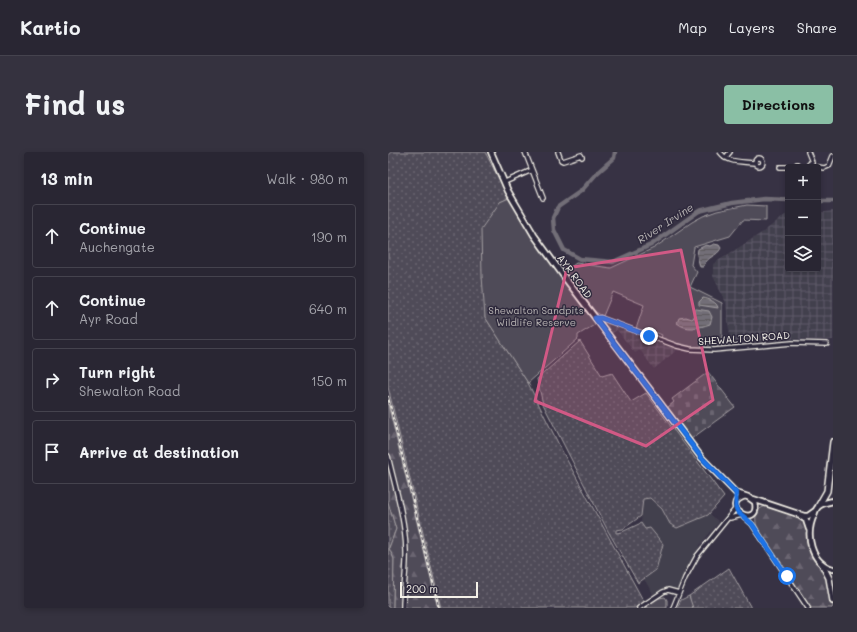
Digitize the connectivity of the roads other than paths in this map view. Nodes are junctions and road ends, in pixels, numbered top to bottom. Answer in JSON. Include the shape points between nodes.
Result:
{"nodes":[{"id":1,"x":490,"y":152,"type":"edge"},
{"id":2,"x":532,"y":152,"type":"edge"},
{"id":3,"x":558,"y":152,"type":"edge"},
{"id":4,"x":720,"y":152,"type":"edge"},
{"id":5,"x":730,"y":152,"type":"edge"},
{"id":6,"x":808,"y":152,"type":"edge"},
{"id":7,"x":526,"y":153,"type":"edge"},
{"id":8,"x":833,"y":156,"type":"edge"},
{"id":9,"x":582,"y":157,"type":"dead end"},
{"id":10,"x":725,"y":158,"type":"junction"},
{"id":11,"x":812,"y":162,"type":"junction"},
{"id":12,"x":755,"y":163,"type":"dead end"},
{"id":13,"x":809,"y":164,"type":"edge"},
{"id":14,"x":816,"y":164,"type":"edge"},
{"id":15,"x":780,"y":167,"type":"dead end"},
{"id":16,"x":785,"y":167,"type":"edge"},
{"id":17,"x":821,"y":168,"type":"edge"},
{"id":18,"x":532,"y":170,"type":"junction"},
{"id":19,"x":505,"y":182,"type":"junction"},
{"id":20,"x":543,"y":198,"type":"dead end"},
{"id":21,"x":595,"y":318,"type":"junction"},
{"id":22,"x":827,"y":344,"type":"dead end"},
{"id":23,"x":833,"y":442,"type":"edge"},
{"id":24,"x":388,"y":456,"type":"edge"},
{"id":25,"x":736,"y":493,"type":"junction"},
{"id":26,"x":745,"y":496,"type":"junction"},
{"id":27,"x":752,"y":498,"type":"junction"},
{"id":28,"x":830,"y":501,"type":"edge"},
{"id":29,"x":765,"y":504,"type":"junction"},
{"id":30,"x":736,"y":507,"type":"junction"},
{"id":31,"x":818,"y":507,"type":"junction"},
{"id":32,"x":753,"y":512,"type":"junction"},
{"id":33,"x":743,"y":515,"type":"junction"},
{"id":34,"x":799,"y":515,"type":"junction"},
{"id":35,"x":728,"y":519,"type":"junction"},
{"id":36,"x":752,"y":524,"type":"junction"},
{"id":37,"x":809,"y":531,"type":"junction"},
{"id":38,"x":822,"y":564,"type":"junction"},
{"id":39,"x":831,"y":569,"type":"edge"},
{"id":40,"x":679,"y":592,"type":"junction"},
{"id":41,"x":833,"y":601,"type":"edge"},
{"id":42,"x":403,"y":608,"type":"edge"},
{"id":43,"x":639,"y":608,"type":"edge"},
{"id":44,"x":673,"y":608,"type":"edge"},
{"id":45,"x":808,"y":608,"type":"edge"}],
"edges":[{"from":1,"to":19,"type":"main road","name":"AYR ROAD"},
{"from":2,"to":7,"type":"street"},
{"from":3,"to":9,"type":"street","via":[[563,161],[581,155]]},
{"from":4,"to":10,"type":"street"},
{"from":5,"to":10,"type":"street"},
{"from":6,"to":11,"type":"street"},
{"from":7,"to":18,"type":"street"},
{"from":8,"to":17,"type":"street","via":[[829,166]]},
{"from":10,"to":12,"type":"street"},
{"from":11,"to":13,"type":"street"},
{"from":11,"to":14,"type":"street"},
{"from":15,"to":16,"type":"street"},
{"from":18,"to":19,"type":"street"},
{"from":18,"to":20,"type":"street"},
{"from":19,"to":21,"type":"main road","name":"AYR ROAD","via":[[534,235]]},
{"from":21,"to":22,"type":"street","name":"SHEWALTON ROAD","via":[[690,349],[714,350],[792,343]]},
{"from":21,"to":25,"type":"main road","name":"AYR ROAD","via":[[701,457]]},
{"from":23,"to":31,"type":"highway","via":[[827,491]]},
{"from":24,"to":42,"type":"street","via":[[405,534]]},
{"from":25,"to":26,"type":"main road","name":"AYR ROAD"},
{"from":25,"to":30,"type":"main road"},
{"from":26,"to":27,"type":"main road"},
{"from":26,"to":30,"type":"main road","via":[[739,499]]},
{"from":27,"to":29,"type":"main road"},
{"from":27,"to":32,"type":"main road","via":[[756,506]]},
{"from":28,"to":31,"type":"main road"},
{"from":29,"to":32,"type":"main road"},
{"from":29,"to":34,"type":"main road"},
{"from":30,"to":33,"type":"main road"},
{"from":30,"to":35,"type":"street"},
{"from":31,"to":34,"type":"main road","via":[[808,516]]},
{"from":31,"to":37,"type":"main road"},
{"from":32,"to":33,"type":"main road"},
{"from":32,"to":36,"type":"street"},
{"from":33,"to":35,"type":"street"},
{"from":33,"to":36,"type":"street"},
{"from":34,"to":37,"type":"main road","via":[[806,520]]},
{"from":35,"to":40,"type":"street","via":[[698,556]]},
{"from":36,"to":45,"type":"street"},
{"from":37,"to":38,"type":"main road","via":[[812,550]]},
{"from":38,"to":39,"type":"main road"},
{"from":38,"to":41,"type":"highway","via":[[829,578]]},
{"from":40,"to":43,"type":"street","via":[[663,592]]},
{"from":40,"to":44,"type":"street"}]}
